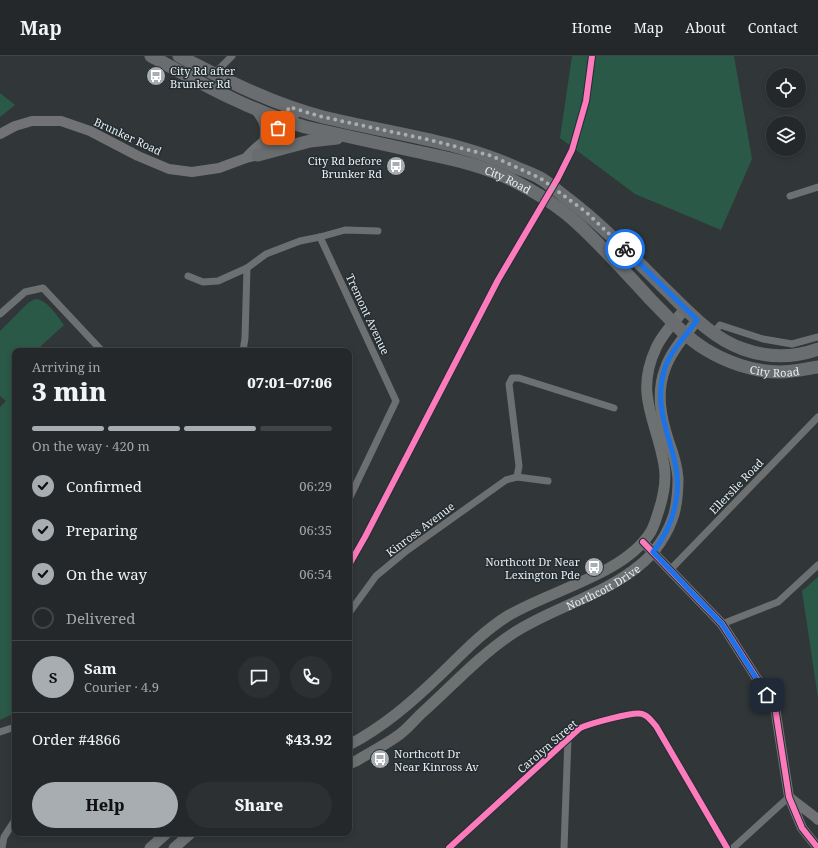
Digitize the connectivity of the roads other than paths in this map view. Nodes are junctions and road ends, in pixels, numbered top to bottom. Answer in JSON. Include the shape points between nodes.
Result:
{"nodes":[{"id":1,"x":151,"y":56,"type":"edge"},
{"id":2,"x":179,"y":56,"type":"edge"},
{"id":3,"x":232,"y":56,"type":"edge"},
{"id":4,"x":214,"y":74,"type":"junction"},
{"id":5,"x":292,"y":108,"type":"junction"},
{"id":6,"x":260,"y":112,"type":"junction"},
{"id":7,"x":288,"y":122,"type":"junction"},
{"id":8,"x":0,"y":134,"type":"edge"},
{"id":9,"x":358,"y":139,"type":"junction"},
{"id":10,"x":266,"y":140,"type":"junction"},
{"id":11,"x":252,"y":156,"type":"junction"},
{"id":12,"x":818,"y":187,"type":"edge"},
{"id":13,"x":790,"y":196,"type":"dead end"},
{"id":14,"x":378,"y":231,"type":"dead end"},
{"id":15,"x":320,"y":237,"type":"junction"},
{"id":16,"x":248,"y":268,"type":"junction"},
{"id":17,"x":188,"y":276,"type":"dead end"},
{"id":18,"x":686,"y":309,"type":"junction"},
{"id":19,"x":0,"y":314,"type":"edge"},
{"id":20,"x":697,"y":320,"type":"junction"},
{"id":21,"x":674,"y":323,"type":"junction"},
{"id":22,"x":713,"y":333,"type":"junction"},
{"id":23,"x":687,"y":334,"type":"junction"},
{"id":24,"x":818,"y":337,"type":"edge"},
{"id":25,"x":99,"y":348,"type":"edge"},
{"id":26,"x":243,"y":348,"type":"edge"},
{"id":27,"x":818,"y":350,"type":"edge"},
{"id":28,"x":818,"y":367,"type":"edge"},
{"id":29,"x":614,"y":408,"type":"dead end"},
{"id":30,"x":818,"y":417,"type":"edge"},
{"id":31,"x":517,"y":478,"type":"junction"},
{"id":32,"x":548,"y":481,"type":"dead end"},
{"id":33,"x":352,"y":493,"type":"edge"},
{"id":34,"x":643,"y":542,"type":"junction"},
{"id":35,"x":653,"y":552,"type":"junction"},
{"id":36,"x":818,"y":565,"type":"edge"},
{"id":37,"x":670,"y":570,"type":"junction"},
{"id":38,"x":352,"y":609,"type":"edge"},
{"id":39,"x":722,"y":624,"type":"junction"},
{"id":40,"x":12,"y":728,"type":"edge"},
{"id":41,"x":0,"y":732,"type":"edge"},
{"id":42,"x":568,"y":738,"type":"junction"},
{"id":43,"x":352,"y":743,"type":"edge"},
{"id":44,"x":352,"y":763,"type":"edge"},
{"id":45,"x":789,"y":797,"type":"junction"},
{"id":46,"x":818,"y":820,"type":"edge"},
{"id":47,"x":12,"y":825,"type":"edge"},
{"id":48,"x":163,"y":836,"type":"edge"},
{"id":49,"x":188,"y":836,"type":"edge"},
{"id":50,"x":2,"y":848,"type":"edge"},
{"id":51,"x":150,"y":848,"type":"edge"},
{"id":52,"x":174,"y":848,"type":"edge"},
{"id":53,"x":449,"y":848,"type":"edge"},
{"id":54,"x":564,"y":848,"type":"edge"},
{"id":55,"x":727,"y":848,"type":"edge"},
{"id":56,"x":732,"y":848,"type":"edge"},
{"id":57,"x":818,"y":848,"type":"edge"}],
"edges":[{"from":1,"to":6,"type":"highway","name":"City Road"},
{"from":2,"to":4,"type":"highway","name":"City Road"},
{"from":3,"to":4,"type":"street"},
{"from":4,"to":5,"type":"highway","name":"City Road"},
{"from":5,"to":7,"type":"street","name":"Brunker Road"},
{"from":5,"to":18,"type":"highway","name":"City Road","via":[[492,156],[540,178],[586,212]]},
{"from":6,"to":7,"type":"highway","name":"City Road"},
{"from":6,"to":10,"type":"highway","via":[[267,125]]},
{"from":7,"to":9,"type":"highway","name":"City Road"},
{"from":7,"to":10,"type":"street","name":"Brunker Road"},
{"from":7,"to":11,"type":"street","name":"Brunker Road","via":[[289,130],[276,145]]},
{"from":8,"to":11,"type":"street","name":"Brunker Road","via":[[32,121],[61,121],[90,131],[169,169],[192,172],[219,168]]},
{"from":9,"to":11,"type":"highway","via":[[315,140]]},
{"from":9,"to":21,"type":"highway","name":"City Road","via":[[480,167],[509,178],[542,197],[577,222]]},
{"from":10,"to":11,"type":"street","name":"Brunker Road","via":[[253,149]]},
{"from":12,"to":13,"type":"street"},
{"from":14,"to":15,"type":"street","via":[[345,230]]},
{"from":15,"to":16,"type":"street","via":[[300,241],[266,254]]},
{"from":15,"to":33,"type":"street","name":"Tremont Avenue","via":[[396,401]]},
{"from":16,"to":17,"type":"street","via":[[218,281],[203,282]]},
{"from":16,"to":26,"type":"street"},
{"from":18,"to":20,"type":"highway","name":"City Road"},
{"from":18,"to":21,"type":"main road","name":"Northcott Drive"},
{"from":19,"to":25,"type":"street","via":[[25,292],[43,288]]},
{"from":20,"to":22,"type":"highway","name":"City Road"},
{"from":20,"to":23,"type":"main road","name":"Northcott Drive"},
{"from":21,"to":23,"type":"highway","name":"City Road"},
{"from":21,"to":34,"type":"main road","name":"Northcott Drive","via":[[656,348],[648,370],[648,406],[664,465],[664,490],[651,532]]},
{"from":22,"to":24,"type":"street","via":[[720,324],[763,339],[792,344]]},
{"from":22,"to":27,"type":"highway","name":"City Road","via":[[743,350],[776,356],[792,356]]},
{"from":23,"to":28,"type":"highway","name":"City Road","via":[[714,354],[759,370],[779,372]]},
{"from":23,"to":35,"type":"main road","name":"Northcott Drive","via":[[664,369],[661,384],[662,417],[678,477],[674,515]]},
{"from":29,"to":31,"type":"street","via":[[512,378],[509,384],[519,466]]},
{"from":30,"to":37,"type":"street","name":"Ellerslie Road"},
{"from":31,"to":32,"type":"street","name":"Kinross Avenue"},
{"from":31,"to":38,"type":"street","name":"Kinross Avenue","via":[[506,480],[405,552],[376,576]]},
{"from":34,"to":35,"type":"street"},
{"from":34,"to":43,"type":"main road","name":"Northcott Drive","via":[[609,569],[506,617],[480,636],[396,715]]},
{"from":35,"to":37,"type":"street"},
{"from":35,"to":44,"type":"main road","name":"Northcott Drive","via":[[640,565],[590,596],[513,634],[484,656],[397,737]]},
{"from":36,"to":39,"type":"street","via":[[778,602]]},
{"from":37,"to":39,"type":"street"},
{"from":39,"to":45,"type":"street","via":[[775,707]]},
{"from":40,"to":41,"type":"street"},
{"from":42,"to":53,"type":"street","name":"Carolyn Street"},
{"from":42,"to":54,"type":"street"},
{"from":42,"to":55,"type":"street","name":"Carolyn Street","via":[[589,724],[642,713],[656,726]]},
{"from":45,"to":46,"type":"street"},
{"from":45,"to":56,"type":"street"},
{"from":45,"to":57,"type":"street","via":[[802,828]]},
{"from":47,"to":50,"type":"street","via":[[4,837]]},
{"from":48,"to":51,"type":"main road"},
{"from":49,"to":52,"type":"main road"}]}
